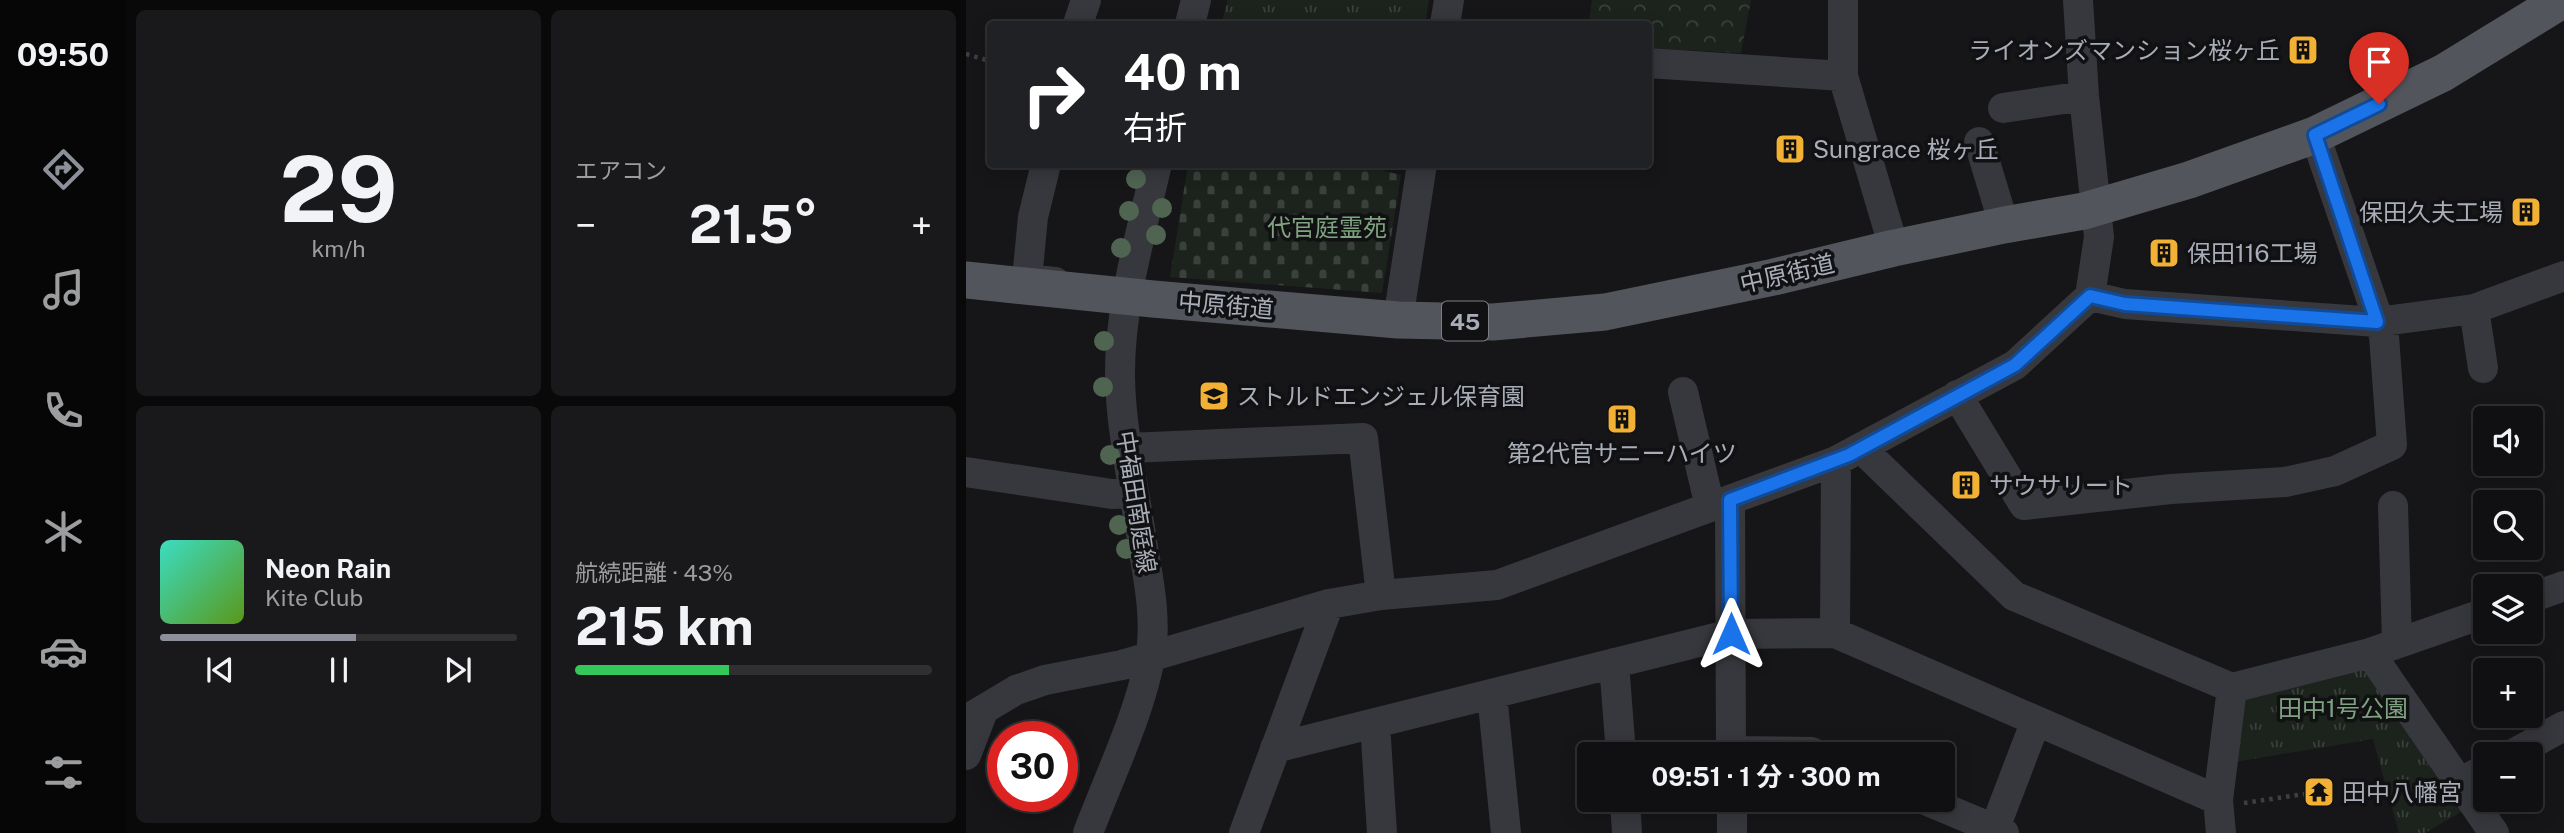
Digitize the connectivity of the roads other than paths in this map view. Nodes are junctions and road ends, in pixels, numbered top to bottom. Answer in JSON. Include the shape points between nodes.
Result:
{"nodes":[{"id":1,"x":1086,"y":0,"type":"edge"},
{"id":2,"x":1196,"y":0,"type":"edge"},
{"id":3,"x":1449,"y":0,"type":"edge"},
{"id":4,"x":1843,"y":0,"type":"edge"},
{"id":5,"x":2078,"y":0,"type":"edge"},
{"id":6,"x":2562,"y":0,"type":"edge"},
{"id":7,"x":1079,"y":21,"type":"edge"},
{"id":8,"x":1191,"y":21,"type":"edge"},
{"id":9,"x":1446,"y":21,"type":"edge"},
{"id":10,"x":1652,"y":63,"type":"edge"},
{"id":11,"x":1843,"y":76,"type":"junction"},
{"id":12,"x":2084,"y":96,"type":"junction"},
{"id":13,"x":2003,"y":108,"type":"dead end"},
{"id":14,"x":2315,"y":135,"type":"junction"},
{"id":15,"x":1979,"y":142,"type":"dead end"},
{"id":16,"x":1045,"y":168,"type":"edge"},
{"id":17,"x":1156,"y":168,"type":"edge"},
{"id":18,"x":1421,"y":168,"type":"edge"},
{"id":19,"x":2004,"y":225,"type":"junction"},
{"id":20,"x":1894,"y":248,"type":"junction"},
{"id":21,"x":2564,"y":275,"type":"edge"},
{"id":22,"x":966,"y":280,"type":"edge"},
{"id":23,"x":1025,"y":283,"type":"junction"},
{"id":24,"x":1140,"y":294,"type":"junction"},
{"id":25,"x":2090,"y":296,"type":"junction"},
{"id":26,"x":2474,"y":309,"type":"junction"},
{"id":27,"x":1398,"y":320,"type":"junction"},
{"id":28,"x":2377,"y":322,"type":"junction"},
{"id":29,"x":2483,"y":368,"type":"dead end"},
{"id":30,"x":1683,"y":391,"type":"dead end"},
{"id":31,"x":1957,"y":395,"type":"junction"},
{"id":32,"x":1128,"y":447,"type":"junction"},
{"id":33,"x":1849,"y":455,"type":"junction"},
{"id":34,"x":966,"y":472,"type":"edge"},
{"id":35,"x":1135,"y":494,"type":"junction"},
{"id":36,"x":1720,"y":504,"type":"junction"},
{"id":37,"x":2393,"y":506,"type":"dead end"},
{"id":38,"x":2564,"y":586,"type":"edge"},
{"id":39,"x":2543,"y":593,"type":"edge"},
{"id":40,"x":1381,"y":595,"type":"junction"},
{"id":41,"x":1329,"y":604,"type":"junction"},
{"id":42,"x":2473,"y":617,"type":"edge"},
{"id":43,"x":1731,"y":634,"type":"junction"},
{"id":44,"x":1835,"y":634,"type":"junction"},
{"id":45,"x":2383,"y":648,"type":"junction"},
{"id":46,"x":1150,"y":657,"type":"junction"},
{"id":47,"x":1614,"y":663,"type":"junction"},
{"id":48,"x":2232,"y":688,"type":"junction"},
{"id":49,"x":1492,"y":694,"type":"junction"},
{"id":50,"x":974,"y":716,"type":"edge"},
{"id":51,"x":1375,"y":723,"type":"junction"},
{"id":52,"x":2035,"y":723,"type":"junction"},
{"id":53,"x":2564,"y":726,"type":"edge"},
{"id":54,"x":1620,"y":742,"type":"edge"},
{"id":55,"x":1731,"y":742,"type":"edge"},
{"id":56,"x":2535,"y":742,"type":"edge"},
{"id":57,"x":1275,"y":748,"type":"junction"},
{"id":58,"x":966,"y":755,"type":"edge"},
{"id":59,"x":2472,"y":776,"type":"edge"},
{"id":60,"x":1626,"y":812,"type":"edge"},
{"id":61,"x":1731,"y":812,"type":"edge"},
{"id":62,"x":1952,"y":812,"type":"edge"},
{"id":63,"x":2219,"y":813,"type":"edge"},
{"id":64,"x":1997,"y":832,"type":"edge"},
{"id":65,"x":1088,"y":833,"type":"edge"},
{"id":66,"x":1244,"y":833,"type":"edge"},
{"id":67,"x":1382,"y":833,"type":"edge"},
{"id":68,"x":1506,"y":833,"type":"edge"},
{"id":69,"x":1628,"y":833,"type":"edge"},
{"id":70,"x":1732,"y":833,"type":"edge"},
{"id":71,"x":2494,"y":833,"type":"edge"}],
"edges":[{"from":1,"to":7,"type":"street"},
{"from":2,"to":8,"type":"street"},
{"from":3,"to":9,"type":"street"},
{"from":4,"to":11,"type":"street"},
{"from":5,"to":12,"type":"street"},
{"from":6,"to":14,"type":"main road","name":"中原街道","number":"45","via":[[2443,73]]},
{"from":10,"to":11,"type":"street"},
{"from":11,"to":20,"type":"street"},
{"from":12,"to":13,"type":"street"},
{"from":12,"to":25,"type":"street","via":[[2099,237]]},
{"from":14,"to":19,"type":"main road","name":"中原街道","number":"45","via":[[2124,200]]},
{"from":14,"to":28,"type":"street"},
{"from":15,"to":19,"type":"street"},
{"from":16,"to":23,"type":"street"},
{"from":17,"to":24,"type":"street","name":"中福田南庭線"},
{"from":18,"to":27,"type":"street"},
{"from":19,"to":20,"type":"main road","name":"中原街道","number":"45"},
{"from":20,"to":27,"type":"main road","name":"中原街道","number":"45","via":[[1605,312],[1493,322]]},
{"from":21,"to":26,"type":"street"},
{"from":22,"to":23,"type":"main road","name":"中原街道","number":"45"},
{"from":23,"to":24,"type":"main road","name":"中原街道","number":"45"},
{"from":24,"to":27,"type":"main road","name":"中原街道","number":"45"},
{"from":24,"to":32,"type":"street","name":"中福田南庭線","via":[[1122,336],[1120,380]]},
{"from":25,"to":28,"type":"street","via":[[2125,304]]},
{"from":25,"to":31,"type":"street","via":[[2015,365]]},
{"from":26,"to":28,"type":"street"},
{"from":26,"to":29,"type":"street"},
{"from":28,"to":31,"type":"street","via":[[2384,336],[2392,445],[2335,471],[2286,482],[2024,505]]},
{"from":30,"to":36,"type":"street"},
{"from":31,"to":33,"type":"street"},
{"from":32,"to":35,"type":"street","name":"中福田南庭線"},
{"from":32,"to":40,"type":"street","via":[[1363,438]]},
{"from":33,"to":36,"type":"street"},
{"from":33,"to":44,"type":"street"},
{"from":33,"to":48,"type":"street","via":[[2014,596]]},
{"from":34,"to":35,"type":"street"},
{"from":35,"to":46,"type":"street","name":"中福田南庭線","via":[[1149,578]]},
{"from":36,"to":40,"type":"street","via":[[1497,584]]},
{"from":36,"to":43,"type":"street"},
{"from":37,"to":45,"type":"street"},
{"from":38,"to":39,"type":"street"},
{"from":40,"to":41,"type":"street"},
{"from":41,"to":46,"type":"street"},
{"from":41,"to":57,"type":"street"},
{"from":42,"to":45,"type":"street"},
{"from":43,"to":44,"type":"street"},
{"from":43,"to":47,"type":"street"},
{"from":43,"to":55,"type":"street"},
{"from":44,"to":52,"type":"street"},
{"from":45,"to":48,"type":"street"},
{"from":45,"to":59,"type":"street"},
{"from":46,"to":50,"type":"street","via":[[1045,680],[1016,690]]},
{"from":46,"to":65,"type":"street","name":"中福田南庭線"},
{"from":47,"to":49,"type":"street"},
{"from":47,"to":54,"type":"street"},
{"from":48,"to":63,"type":"street"},
{"from":49,"to":51,"type":"street"},
{"from":49,"to":68,"type":"street"},
{"from":50,"to":58,"type":"street"},
{"from":51,"to":57,"type":"street"},
{"from":51,"to":67,"type":"street"},
{"from":52,"to":63,"type":"street"},
{"from":52,"to":64,"type":"street"},
{"from":53,"to":56,"type":"street"},
{"from":57,"to":66,"type":"street"},
{"from":59,"to":71,"type":"street"},
{"from":60,"to":69,"type":"street"},
{"from":61,"to":70,"type":"street"},
{"from":62,"to":64,"type":"street"}]}
